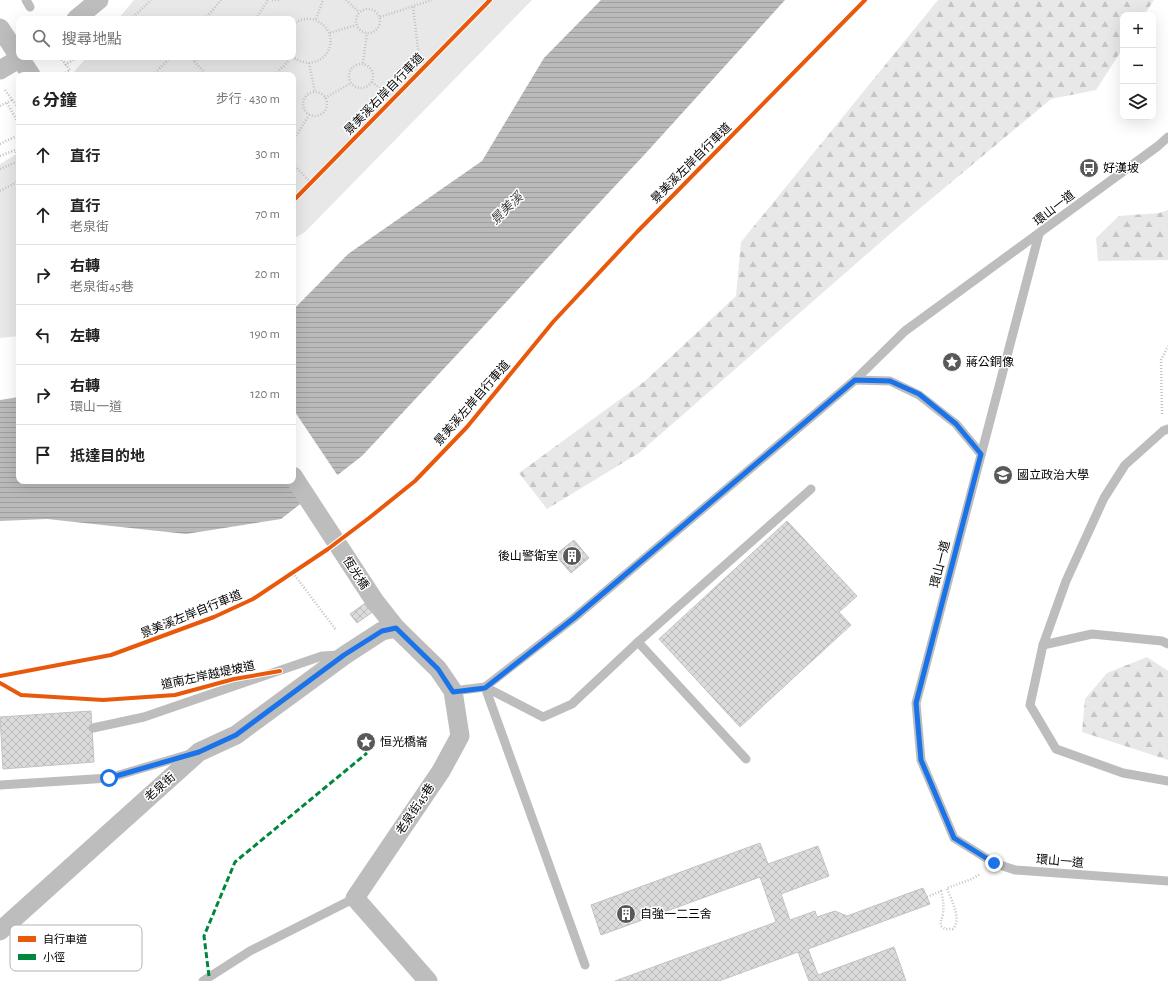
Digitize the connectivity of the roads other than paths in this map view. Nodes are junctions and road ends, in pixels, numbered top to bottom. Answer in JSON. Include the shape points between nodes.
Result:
{"nodes":[{"id":1,"x":97,"y":2,"type":"edge"},
{"id":2,"x":80,"y":16,"type":"edge"},
{"id":3,"x":0,"y":28,"type":"edge"},
{"id":4,"x":16,"y":52,"type":"edge"},
{"id":5,"x":17,"y":60,"type":"edge"},
{"id":6,"x":21,"y":60,"type":"edge"},
{"id":7,"x":0,"y":70,"type":"edge"},
{"id":8,"x":29,"y":72,"type":"edge"},
{"id":9,"x":1168,"y":138,"type":"edge"},
{"id":10,"x":1039,"y":234,"type":"junction"},
{"id":11,"x":855,"y":380,"type":"junction"},
{"id":12,"x":1165,"y":430,"type":"edge"},
{"id":13,"x":981,"y":454,"type":"junction"},
{"id":14,"x":296,"y":481,"type":"edge"},
{"id":15,"x":811,"y":489,"type":"dead end"},
{"id":16,"x":396,"y":628,"type":"junction"},
{"id":17,"x":638,"y":642,"type":"junction"},
{"id":18,"x":1168,"y":644,"type":"edge"},
{"id":19,"x":1043,"y":645,"type":"junction"},
{"id":20,"x":344,"y":655,"type":"junction"},
{"id":21,"x":485,"y":688,"type":"junction"},
{"id":22,"x":453,"y":692,"type":"junction"},
{"id":23,"x":93,"y":728,"type":"dead end"},
{"id":24,"x":199,"y":752,"type":"junction"},
{"id":25,"x":746,"y":759,"type":"dead end"},
{"id":26,"x":1168,"y":781,"type":"edge"},
{"id":27,"x":0,"y":785,"type":"edge"},
{"id":28,"x":1168,"y":881,"type":"edge"},
{"id":29,"x":355,"y":898,"type":"junction"},
{"id":30,"x":0,"y":931,"type":"edge"},
{"id":31,"x":585,"y":965,"type":"dead end"},
{"id":32,"x":203,"y":981,"type":"edge"},
{"id":33,"x":428,"y":981,"type":"edge"}],
"edges":[{"from":1,"to":2,"type":"street"},
{"from":3,"to":4,"type":"street","bridge":true},
{"from":5,"to":7,"type":"street"},
{"from":6,"to":8,"type":"street","bridge":true},
{"from":9,"to":10,"type":"lane","name":"環山一道"},
{"from":10,"to":11,"type":"lane","via":[[905,332]]},
{"from":10,"to":13,"type":"lane","name":"環山一道"},
{"from":11,"to":13,"type":"lane","via":[[890,381],[919,394],[956,424]]},
{"from":11,"to":21,"type":"lane","via":[[574,618]]},
{"from":12,"to":19,"type":"lane","via":[[1125,465],[1104,498],[1066,581]]},
{"from":13,"to":28,"type":"lane","name":"環山一道","via":[[916,703],[921,760],[954,838],[994,863],[1015,870]]},
{"from":14,"to":16,"type":"street","name":"恆光橋","via":[[374,600]]},
{"from":15,"to":17,"type":"lane"},
{"from":16,"to":20,"type":"street","name":"老泉街","via":[[382,631]]},
{"from":16,"to":22,"type":"street","name":"老泉街45巷","via":[[438,669]]},
{"from":17,"to":21,"type":"lane","via":[[572,704],[543,717]]},
{"from":17,"to":25,"type":"lane"},
{"from":18,"to":19,"type":"lane","via":[[1092,634]]},
{"from":19,"to":26,"type":"lane","via":[[1030,705],[1056,749],[1123,773]]},
{"from":20,"to":23,"type":"lane","via":[[322,656],[144,718]]},
{"from":20,"to":24,"type":"street","name":"老泉街","via":[[236,735]]},
{"from":21,"to":22,"type":"lane"},
{"from":21,"to":31,"type":"lane"},
{"from":22,"to":29,"type":"street","name":"老泉街45巷","via":[[460,736],[441,771]]},
{"from":24,"to":27,"type":"lane","via":[[109,778]]},
{"from":24,"to":30,"type":"street","name":"老泉街"},
{"from":29,"to":32,"type":"lane","via":[[250,951]]},
{"from":29,"to":33,"type":"street"}]}
